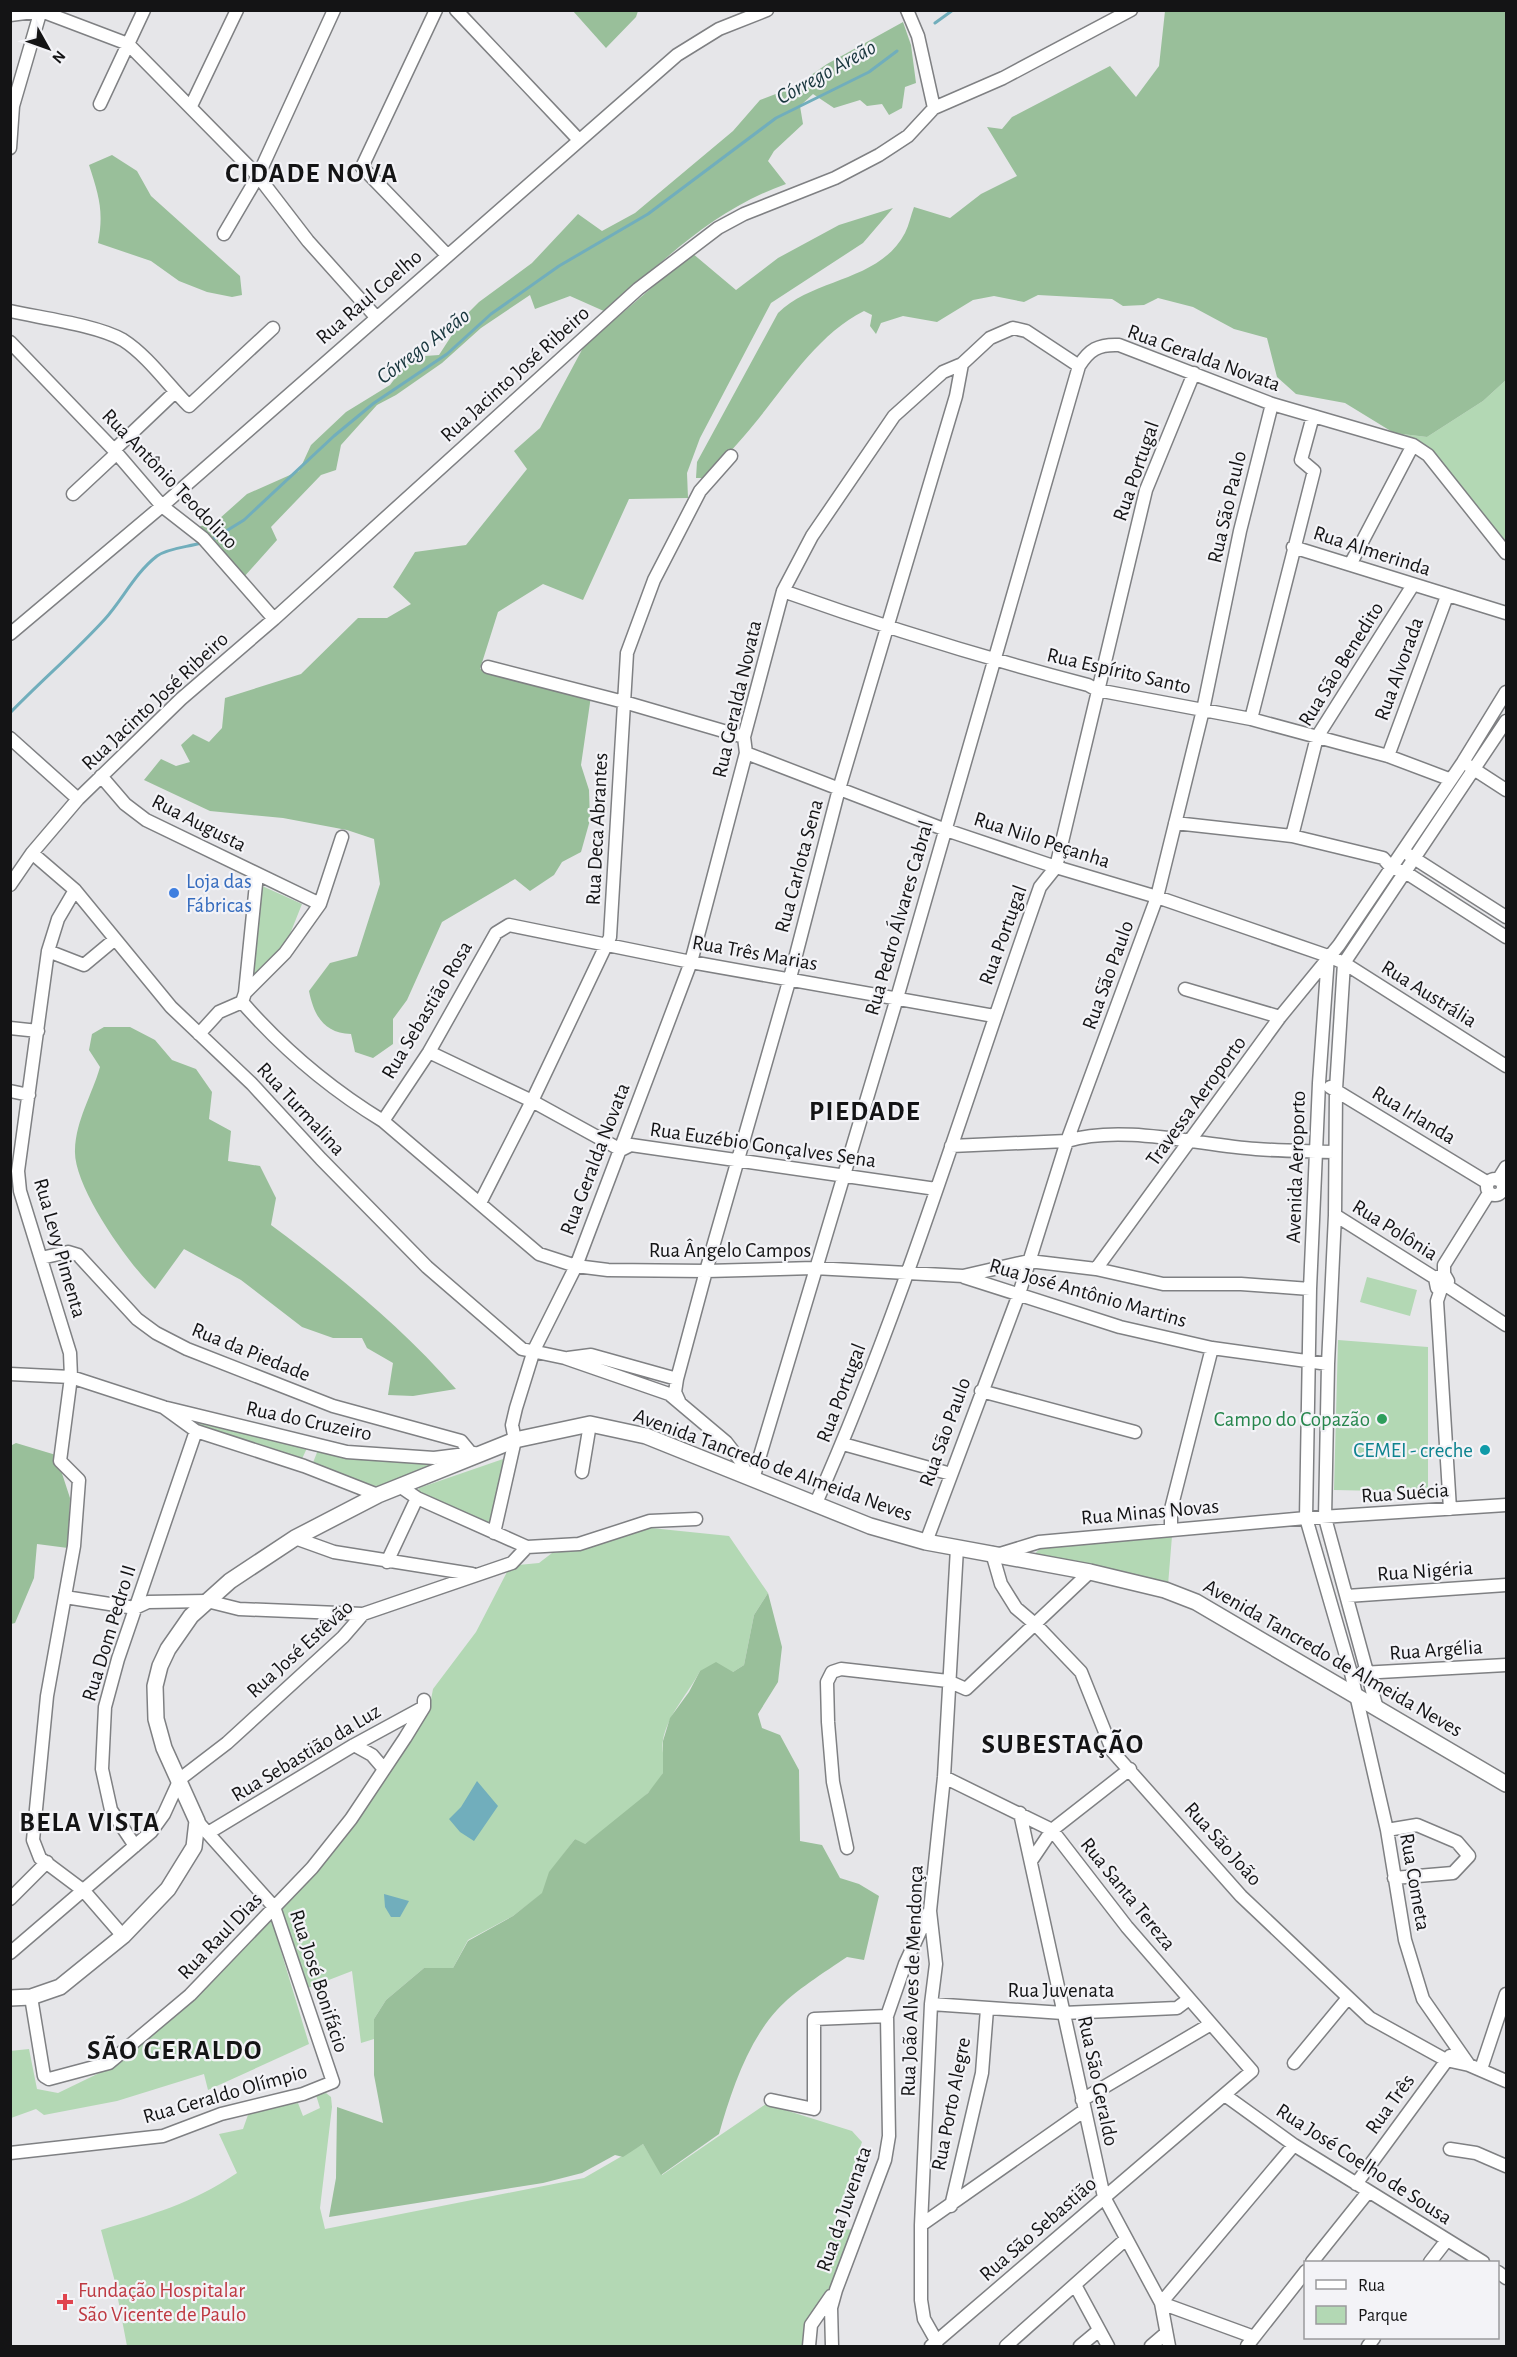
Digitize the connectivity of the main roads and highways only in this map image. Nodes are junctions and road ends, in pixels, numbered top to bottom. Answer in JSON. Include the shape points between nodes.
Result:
{"nodes":[{"id":1,"x":1506,"y":1784,"type":"edge"},
{"id":2,"x":10,"y":1998,"type":"edge"}],
"edges":[{"from":1,"to":2,"type":"main road","name":"Avenida Tancredo de Almeida Neves","via":[[1196,1602],[1165,1590],[1090,1572],[926,1542],[870,1526],[646,1436],[590,1424],[515,1440],[378,1495],[259,1559],[191,1616],[168,1649],[155,1686],[156,1719],[164,1748],[197,1821],[194,1847],[168,1889],[123,1936],[60,1987],[31,1997]]}]}
